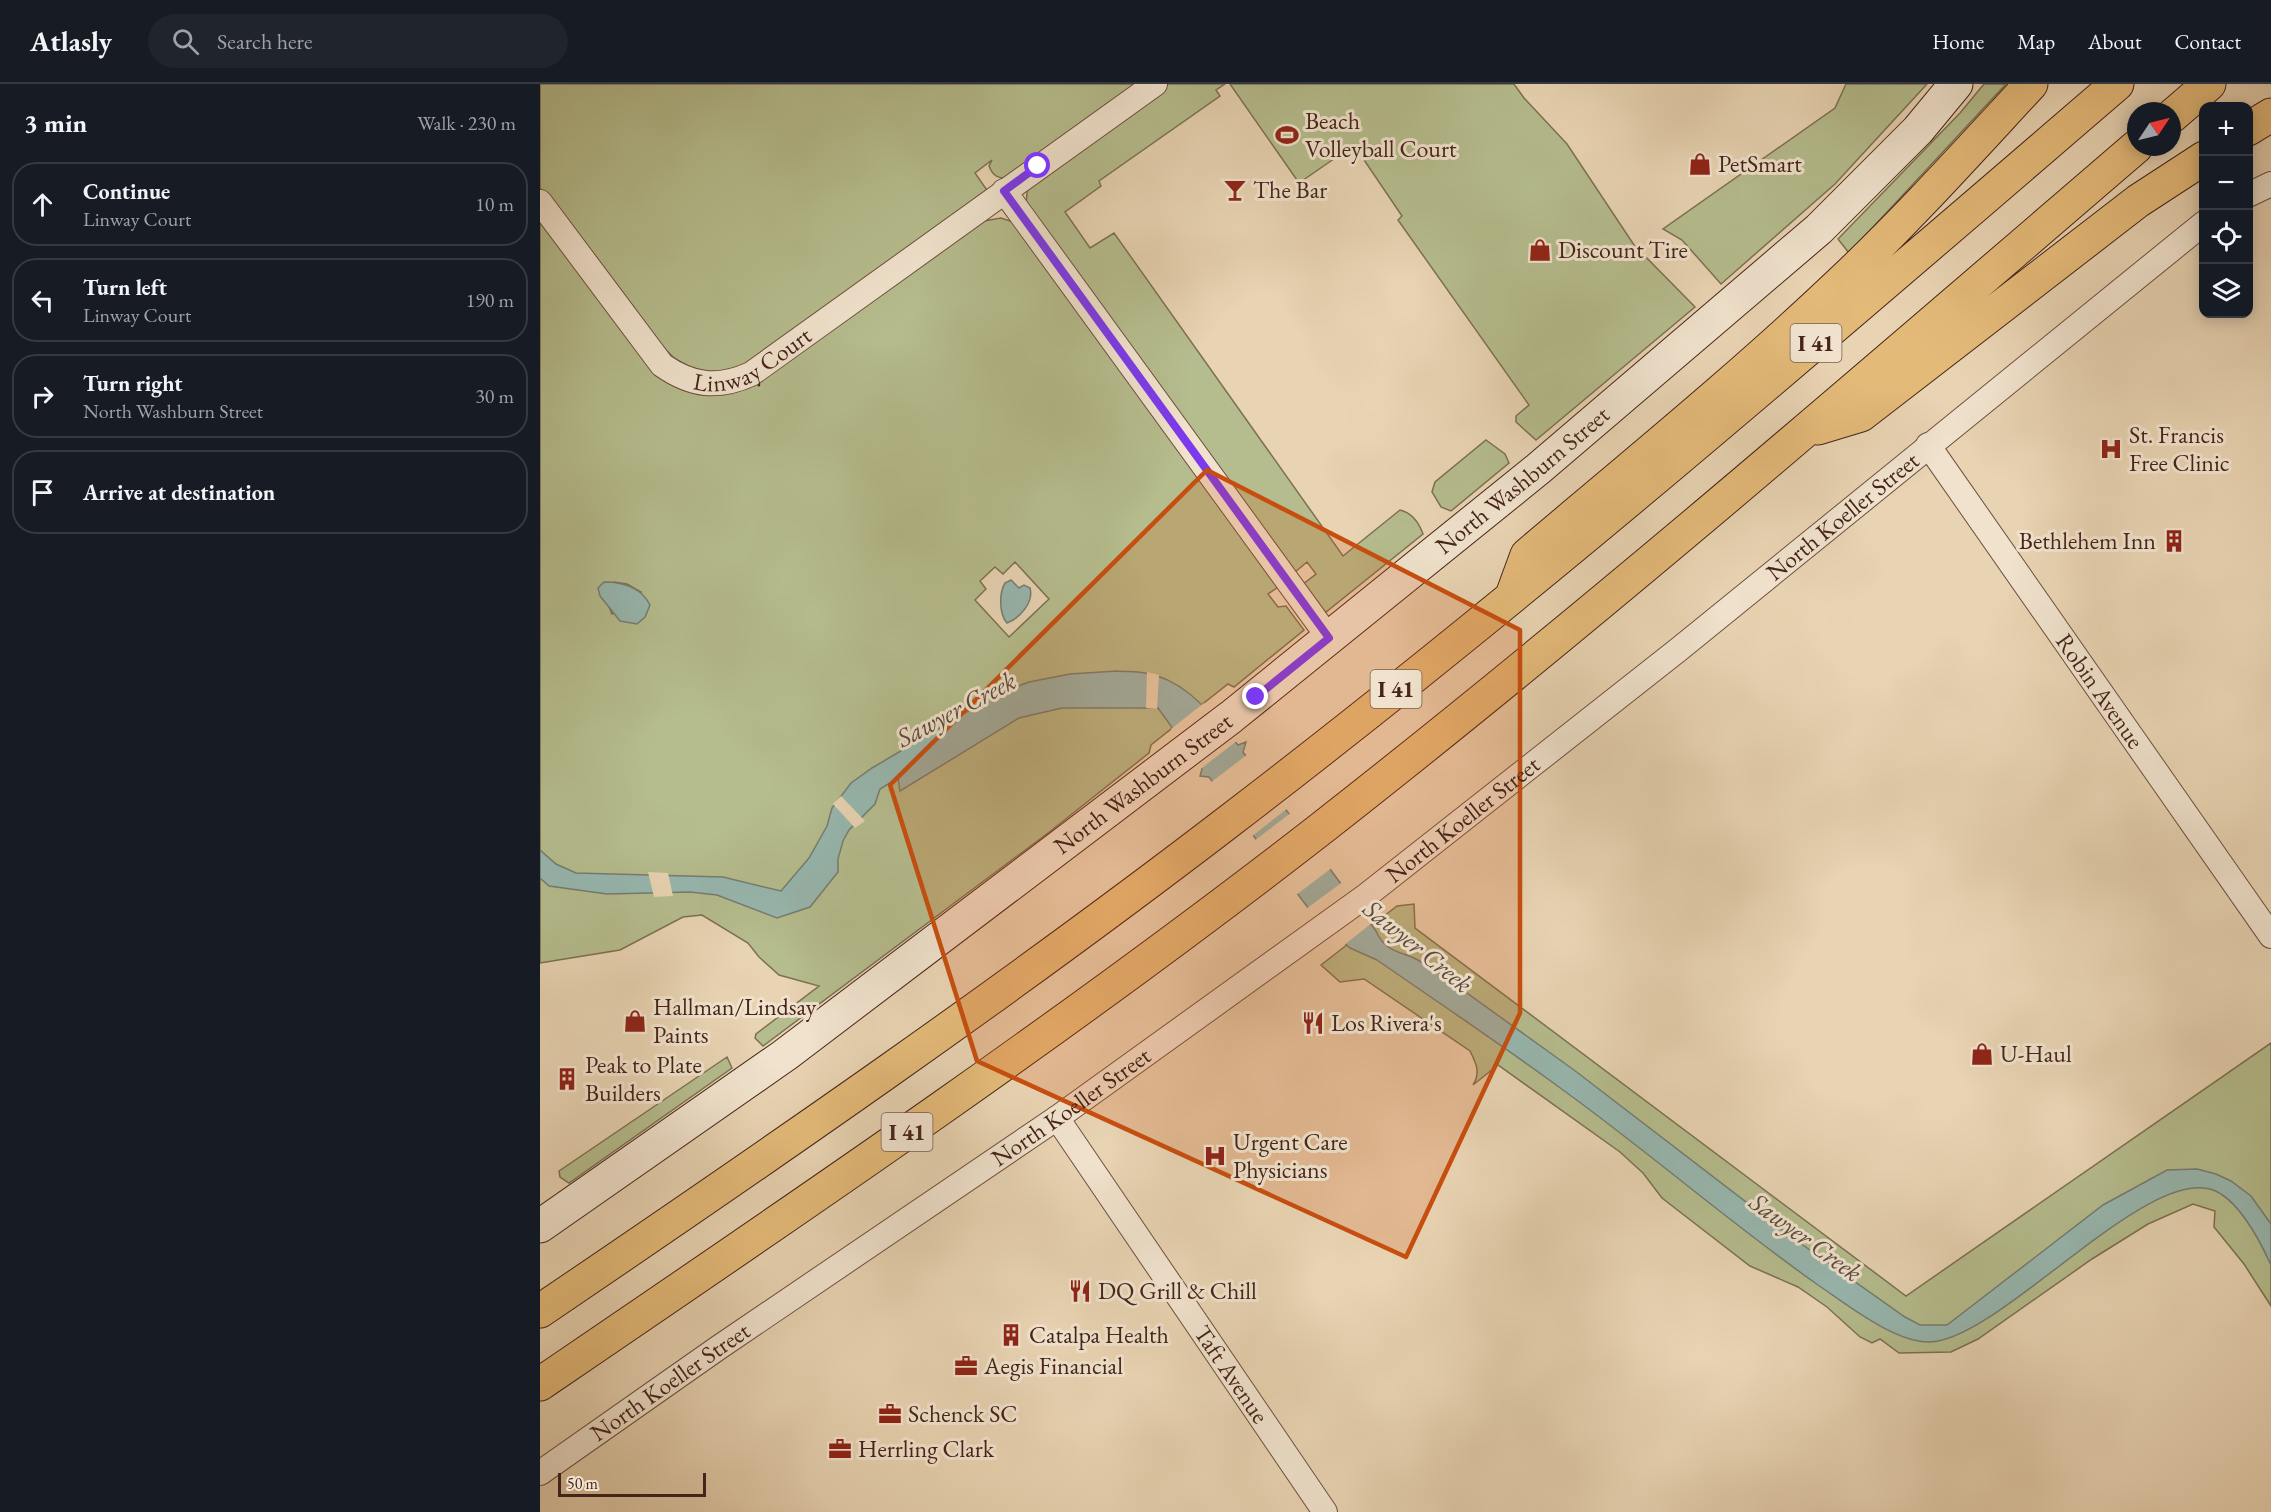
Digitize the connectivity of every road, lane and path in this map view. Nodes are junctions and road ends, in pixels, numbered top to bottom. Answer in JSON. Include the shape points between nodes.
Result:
{"nodes":[{"id":1,"x":1155,"y":84,"type":"edge"},
{"id":2,"x":1956,"y":84,"type":"edge"},
{"id":3,"x":2031,"y":84,"type":"edge"},
{"id":4,"x":2117,"y":84,"type":"edge"},
{"id":5,"x":2210,"y":84,"type":"edge"},
{"id":6,"x":2181,"y":108,"type":"edge"},
{"id":7,"x":2271,"y":115,"type":"edge"},
{"id":8,"x":2253,"y":126,"type":"edge"},
{"id":9,"x":2127,"y":155,"type":"edge"},
{"id":10,"x":2199,"y":161,"type":"edge"},
{"id":11,"x":2271,"y":184,"type":"edge"},
{"id":12,"x":1004,"y":191,"type":"junction"},
{"id":13,"x":2253,"y":193,"type":"edge"},
{"id":14,"x":540,"y":202,"type":"edge"},
{"id":15,"x":2199,"y":227,"type":"edge"},
{"id":16,"x":1807,"y":431,"type":"junction"},
{"id":17,"x":1928,"y":445,"type":"junction"},
{"id":18,"x":1512,"y":598,"type":"junction"},
{"id":19,"x":1329,"y":638,"type":"junction"},
{"id":20,"x":2271,"y":936,"type":"edge"},
{"id":21,"x":1057,"y":1119,"type":"junction"},
{"id":22,"x":540,"y":1226,"type":"edge"},
{"id":23,"x":540,"y":1311,"type":"edge"},
{"id":24,"x":540,"y":1384,"type":"edge"},
{"id":25,"x":540,"y":1473,"type":"edge"},
{"id":26,"x":1325,"y":1512,"type":"edge"}],
"edges":[{"from":1,"to":12,"type":"street","name":"Linway Court"},
{"from":2,"to":19,"type":"street","name":"North Washburn Street","via":[[1918,130],[1820,228],[1538,469]]},
{"from":3,"to":18,"type":"highway","via":[[1840,284],[1742,374],[1527,555]]},
{"from":4,"to":18,"type":"highway","number":"I 41"},
{"from":5,"to":6,"type":"highway"},
{"from":7,"to":8,"type":"highway"},
{"from":9,"to":16,"type":"highway","number":"I 41"},
{"from":10,"to":16,"type":"highway","via":[[2138,201],[1861,415]]},
{"from":11,"to":13,"type":"street"},
{"from":12,"to":14,"type":"street","name":"Linway Court","via":[[751,374],[714,385],[678,376],[663,365]]},
{"from":12,"to":19,"type":"street"},
{"from":15,"to":17,"type":"street","name":"North Koeller Street"},
{"from":16,"to":24,"type":"highway","number":"I 41","via":[[1497,688],[1266,870],[924,1120]]},
{"from":17,"to":20,"type":"street","name":"Robin Avenue"},
{"from":17,"to":21,"type":"street","name":"North Koeller Street","via":[[1588,723],[1367,895]]},
{"from":18,"to":23,"type":"highway","number":"I 41","via":[[1228,822],[900,1062]]},
{"from":19,"to":22,"type":"street","name":"North Washburn Street","via":[[1178,758],[785,1055]]},
{"from":21,"to":25,"type":"street","name":"North Koeller Street"},
{"from":21,"to":26,"type":"street","name":"Taft Avenue"}]}
